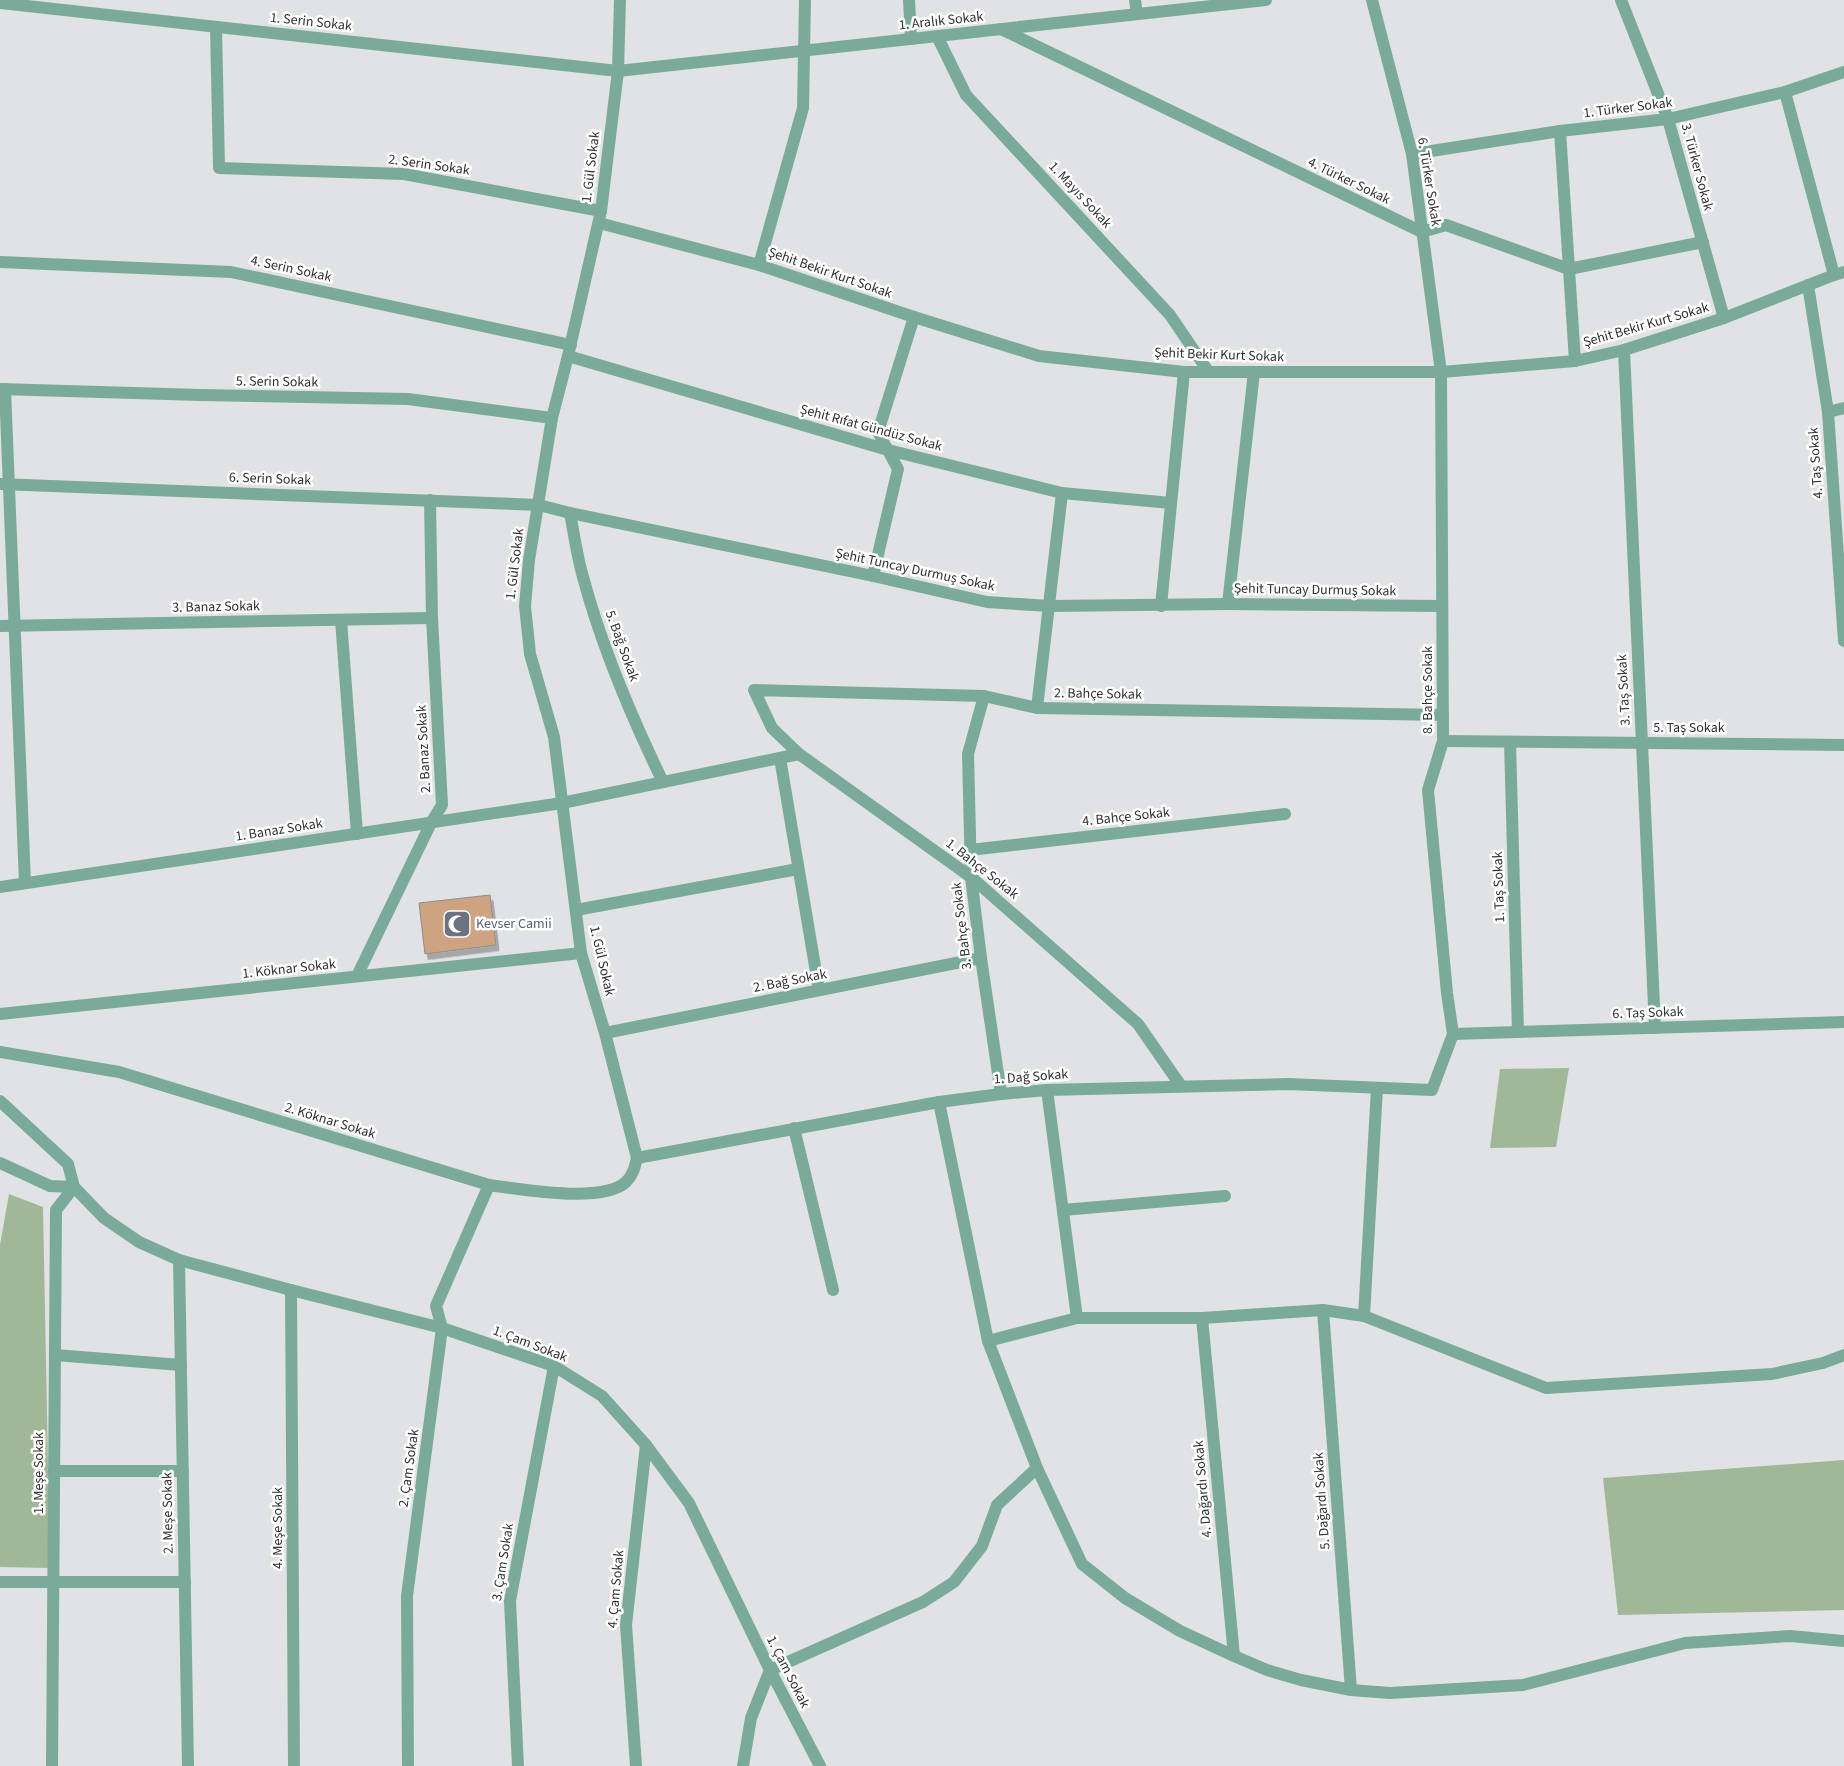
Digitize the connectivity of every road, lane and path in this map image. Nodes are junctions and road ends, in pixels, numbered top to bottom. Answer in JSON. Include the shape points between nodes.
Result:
{"nodes":[{"id":1,"x":620,"y":0,"type":"edge"},
{"id":2,"x":805,"y":0,"type":"edge"},
{"id":3,"x":909,"y":0,"type":"edge"},
{"id":4,"x":1135,"y":0,"type":"edge"},
{"id":5,"x":1266,"y":0,"type":"edge"},
{"id":6,"x":1372,"y":0,"type":"edge"},
{"id":7,"x":1621,"y":0,"type":"edge"},
{"id":8,"x":0,"y":3,"type":"edge"},
{"id":9,"x":70,"y":6,"type":"edge"},
{"id":10,"x":1137,"y":14,"type":"junction"},
{"id":11,"x":216,"y":27,"type":"junction"},
{"id":12,"x":1001,"y":29,"type":"junction"},
{"id":13,"x":936,"y":36,"type":"junction"},
{"id":14,"x":911,"y":39,"type":"junction"},
{"id":15,"x":804,"y":51,"type":"junction"},
{"id":16,"x":618,"y":71,"type":"junction"},
{"id":17,"x":1844,"y":72,"type":"edge"},
{"id":18,"x":1785,"y":92,"type":"junction"},
{"id":19,"x":1668,"y":119,"type":"junction"},
{"id":20,"x":1560,"y":131,"type":"junction"},
{"id":21,"x":1412,"y":154,"type":"junction"},
{"id":22,"x":600,"y":217,"type":"junction"},
{"id":23,"x":1422,"y":232,"type":"junction"},
{"id":24,"x":1703,"y":242,"type":"junction"},
{"id":25,"x":0,"y":262,"type":"edge"},
{"id":26,"x":759,"y":265,"type":"junction"},
{"id":27,"x":1569,"y":269,"type":"junction"},
{"id":28,"x":1839,"y":273,"type":"edge"},
{"id":29,"x":1808,"y":285,"type":"junction"},
{"id":30,"x":914,"y":317,"type":"junction"},
{"id":31,"x":1724,"y":318,"type":"junction"},
{"id":32,"x":1624,"y":350,"type":"junction"},
{"id":33,"x":569,"y":351,"type":"junction"},
{"id":34,"x":1575,"y":361,"type":"junction"},
{"id":35,"x":1208,"y":371,"type":"junction"},
{"id":36,"x":1184,"y":372,"type":"junction"},
{"id":37,"x":1254,"y":372,"type":"junction"},
{"id":38,"x":1441,"y":372,"type":"junction"},
{"id":39,"x":2,"y":389,"type":"edge"},
{"id":40,"x":1844,"y":408,"type":"edge"},
{"id":41,"x":1828,"y":412,"type":"junction"},
{"id":42,"x":552,"y":418,"type":"junction"},
{"id":43,"x":888,"y":450,"type":"junction"},
{"id":44,"x":4,"y":484,"type":"edge"},
{"id":45,"x":1062,"y":493,"type":"junction"},
{"id":46,"x":430,"y":500,"type":"junction"},
{"id":47,"x":1171,"y":503,"type":"junction"},
{"id":48,"x":539,"y":505,"type":"junction"},
{"id":49,"x":570,"y":513,"type":"junction"},
{"id":50,"x":874,"y":576,"type":"junction"},
{"id":51,"x":1228,"y":604,"type":"junction"},
{"id":52,"x":1049,"y":606,"type":"junction"},
{"id":53,"x":1161,"y":606,"type":"junction"},
{"id":54,"x":1442,"y":606,"type":"junction"},
{"id":55,"x":432,"y":618,"type":"junction"},
{"id":56,"x":342,"y":620,"type":"junction"},
{"id":57,"x":0,"y":626,"type":"edge"},
{"id":58,"x":15,"y":626,"type":"junction"},
{"id":59,"x":1844,"y":641,"type":"edge"},
{"id":60,"x":754,"y":690,"type":"joint"},
{"id":61,"x":984,"y":696,"type":"junction"},
{"id":62,"x":1037,"y":708,"type":"junction"},
{"id":63,"x":1443,"y":715,"type":"junction"},
{"id":64,"x":1443,"y":741,"type":"junction"},
{"id":65,"x":1510,"y":742,"type":"junction"},
{"id":66,"x":1642,"y":743,"type":"junction"},
{"id":67,"x":1844,"y":745,"type":"edge"},
{"id":68,"x":798,"y":754,"type":"junction"},
{"id":69,"x":780,"y":758,"type":"junction"},
{"id":70,"x":663,"y":782,"type":"junction"},
{"id":71,"x":562,"y":803,"type":"junction"},
{"id":72,"x":1285,"y":814,"type":"dead end"},
{"id":73,"x":431,"y":822,"type":"junction"},
{"id":74,"x":357,"y":834,"type":"junction"},
{"id":75,"x":970,"y":850,"type":"junction"},
{"id":76,"x":798,"y":869,"type":"junction"},
{"id":77,"x":971,"y":877,"type":"junction"},
{"id":78,"x":25,"y":883,"type":"junction"},
{"id":79,"x":0,"y":887,"type":"edge"},
{"id":80,"x":576,"y":910,"type":"junction"},
{"id":81,"x":581,"y":953,"type":"junction"},
{"id":82,"x":981,"y":958,"type":"junction"},
{"id":83,"x":358,"y":976,"type":"junction"},
{"id":84,"x":819,"y":990,"type":"junction"},
{"id":85,"x":0,"y":1014,"type":"edge"},
{"id":86,"x":1844,"y":1022,"type":"edge"},
{"id":87,"x":1655,"y":1028,"type":"junction"},
{"id":88,"x":1518,"y":1032,"type":"junction"},
{"id":89,"x":605,"y":1033,"type":"junction"},
{"id":90,"x":1453,"y":1034,"type":"junction"},
{"id":91,"x":0,"y":1052,"type":"edge"},
{"id":92,"x":1181,"y":1086,"type":"junction"},
{"id":93,"x":1377,"y":1088,"type":"junction"},
{"id":94,"x":1047,"y":1090,"type":"junction"},
{"id":95,"x":1432,"y":1090,"type":"joint"},
{"id":96,"x":1001,"y":1094,"type":"junction"},
{"id":97,"x":0,"y":1101,"type":"edge"},
{"id":98,"x":939,"y":1102,"type":"junction"},
{"id":99,"x":794,"y":1128,"type":"junction"},
{"id":100,"x":637,"y":1158,"type":"junction"},
{"id":101,"x":0,"y":1163,"type":"edge"},
{"id":102,"x":490,"y":1185,"type":"junction"},
{"id":103,"x":74,"y":1187,"type":"junction"},
{"id":104,"x":1226,"y":1196,"type":"dead end"},
{"id":105,"x":1063,"y":1210,"type":"junction"},
{"id":106,"x":179,"y":1260,"type":"junction"},
{"id":107,"x":291,"y":1290,"type":"junction"},
{"id":108,"x":833,"y":1290,"type":"dead end"},
{"id":109,"x":1324,"y":1310,"type":"junction"},
{"id":110,"x":1364,"y":1316,"type":"junction"},
{"id":111,"x":1077,"y":1318,"type":"junction"},
{"id":112,"x":1202,"y":1318,"type":"junction"},
{"id":113,"x":442,"y":1328,"type":"junction"},
{"id":114,"x":988,"y":1340,"type":"junction"},
{"id":115,"x":1844,"y":1354,"type":"edge"},
{"id":116,"x":55,"y":1355,"type":"junction"},
{"id":117,"x":180,"y":1365,"type":"junction"},
{"id":118,"x":554,"y":1366,"type":"junction"},
{"id":119,"x":646,"y":1445,"type":"junction"},
{"id":120,"x":1037,"y":1468,"type":"junction"},
{"id":121,"x":54,"y":1471,"type":"junction"},
{"id":122,"x":183,"y":1471,"type":"junction"},
{"id":123,"x":0,"y":1582,"type":"edge"},
{"id":124,"x":53,"y":1582,"type":"junction"},
{"id":125,"x":185,"y":1582,"type":"junction"},
{"id":126,"x":1844,"y":1641,"type":"edge"},
{"id":127,"x":1234,"y":1656,"type":"junction"},
{"id":128,"x":770,"y":1670,"type":"junction"},
{"id":129,"x":1351,"y":1690,"type":"junction"},
{"id":130,"x":52,"y":1766,"type":"edge"},
{"id":131,"x":188,"y":1766,"type":"edge"},
{"id":132,"x":294,"y":1766,"type":"edge"},
{"id":133,"x":408,"y":1766,"type":"edge"},
{"id":134,"x":518,"y":1766,"type":"edge"},
{"id":135,"x":636,"y":1766,"type":"edge"},
{"id":136,"x":743,"y":1766,"type":"edge"},
{"id":137,"x":820,"y":1766,"type":"edge"}],
"edges":[{"from":1,"to":16,"type":"street","name":"1. Gül Sokak"},
{"from":2,"to":15,"type":"street"},
{"from":3,"to":14,"type":"street"},
{"from":4,"to":10,"type":"street"},
{"from":5,"to":10,"type":"street","name":"1. Aralık Sokak"},
{"from":6,"to":21,"type":"street","name":"6. Türker Sokak"},
{"from":7,"to":19,"type":"street","name":"3. Türker Sokak"},
{"from":8,"to":9,"type":"street","name":"1. Serin Sokak"},
{"from":9,"to":11,"type":"street","name":"1. Serin Sokak"},
{"from":10,"to":12,"type":"street","name":"1. Aralık Sokak"},
{"from":11,"to":16,"type":"street","name":"1. Serin Sokak"},
{"from":11,"to":22,"type":"street","name":"2. Serin Sokak","via":[[219,168],[404,174]]},
{"from":12,"to":13,"type":"street","name":"1. Aralık Sokak"},
{"from":12,"to":23,"type":"street","name":"4. Türker Sokak"},
{"from":13,"to":14,"type":"street","name":"1. Aralık Sokak"},
{"from":13,"to":35,"type":"street","name":"1. Mayıs Sokak","via":[[966,95],[1170,315]]},
{"from":14,"to":15,"type":"street","name":"1. Aralık Sokak"},
{"from":15,"to":16,"type":"street","name":"1. Aralık Sokak"},
{"from":15,"to":26,"type":"street","via":[[803,108]]},
{"from":16,"to":22,"type":"street","name":"1. Gül Sokak"},
{"from":17,"to":18,"type":"street","name":"1. Türker Sokak"},
{"from":18,"to":19,"type":"street","name":"1. Türker Sokak"},
{"from":18,"to":28,"type":"street"},
{"from":19,"to":20,"type":"street","name":"1. Türker Sokak"},
{"from":19,"to":24,"type":"street","name":"3. Türker Sokak"},
{"from":20,"to":21,"type":"street","name":"1. Türker Sokak"},
{"from":20,"to":27,"type":"street"},
{"from":21,"to":23,"type":"street","name":"6. Türker Sokak"},
{"from":22,"to":26,"type":"street","name":"Şehit Bekir Kurt Sokak"},
{"from":22,"to":33,"type":"street","name":"1. Gül Sokak"},
{"from":23,"to":27,"type":"street","via":[[1446,225]]},
{"from":23,"to":38,"type":"street","name":"6. Türker Sokak"},
{"from":24,"to":27,"type":"street"},
{"from":24,"to":31,"type":"street","name":"3. Türker Sokak"},
{"from":25,"to":33,"type":"street","name":"4. Serin Sokak","via":[[231,272]]},
{"from":26,"to":30,"type":"street","name":"Şehit Bekir Kurt Sokak"},
{"from":27,"to":34,"type":"street"},
{"from":28,"to":29,"type":"street","name":"Şehit Bekir Kurt Sokak"},
{"from":29,"to":31,"type":"street","name":"Şehit Bekir Kurt Sokak"},
{"from":29,"to":41,"type":"street","name":"4. Taş Sokak"},
{"from":30,"to":36,"type":"street","name":"Şehit Bekir Kurt Sokak","via":[[1039,356]]},
{"from":30,"to":43,"type":"street","via":[[878,432]]},
{"from":31,"to":32,"type":"street","name":"Şehit Bekir Kurt Sokak"},
{"from":32,"to":34,"type":"street","name":"Şehit Bekir Kurt Sokak"},
{"from":32,"to":66,"type":"street","name":"3. Taş Sokak"},
{"from":33,"to":42,"type":"street","name":"1. Gül Sokak"},
{"from":33,"to":43,"type":"street","name":"Şehit Rıfat Gündüz Sokak"},
{"from":34,"to":38,"type":"street","name":"Şehit Bekir Kurt Sokak"},
{"from":35,"to":36,"type":"street","name":"Şehit Bekir Kurt Sokak"},
{"from":35,"to":37,"type":"street","name":"Şehit Bekir Kurt Sokak"},
{"from":36,"to":47,"type":"street"},
{"from":37,"to":38,"type":"street","name":"Şehit Bekir Kurt Sokak"},
{"from":37,"to":51,"type":"street"},
{"from":38,"to":54,"type":"street","name":"8. Bahçe Sokak"},
{"from":39,"to":42,"type":"street","name":"5. Serin Sokak","via":[[408,399]]},
{"from":39,"to":44,"type":"street"},
{"from":40,"to":41,"type":"street"},
{"from":41,"to":59,"type":"street","name":"4. Taş Sokak"},
{"from":42,"to":48,"type":"street","name":"1. Gül Sokak"},
{"from":43,"to":45,"type":"street","name":"Şehit Rıfat Gündüz Sokak"},
{"from":43,"to":50,"type":"street","via":[[898,468]]},
{"from":44,"to":46,"type":"street","name":"6. Serin Sokak"},
{"from":44,"to":58,"type":"street"},
{"from":45,"to":47,"type":"street","name":"Şehit Rıfat Gündüz Sokak"},
{"from":45,"to":52,"type":"street"},
{"from":46,"to":48,"type":"street","name":"6. Serin Sokak"},
{"from":46,"to":55,"type":"street","name":"2. Banaz Sokak"},
{"from":47,"to":53,"type":"street"},
{"from":48,"to":49,"type":"street","name":"Şehit Tuncay Durmuş Sokak"},
{"from":48,"to":71,"type":"street","name":"1. Gül Sokak","via":[[525,606],[530,654],[554,736]]},
{"from":49,"to":50,"type":"street","name":"Şehit Tuncay Durmuş Sokak"},
{"from":49,"to":70,"type":"street","name":"5. Bağ Sokak","via":[[582,575],[601,637],[632,717]]},
{"from":50,"to":52,"type":"street","name":"Şehit Tuncay Durmuş Sokak","via":[[987,602]]},
{"from":51,"to":53,"type":"street","name":"Şehit Tuncay Durmuş Sokak"},
{"from":51,"to":54,"type":"street","name":"Şehit Tuncay Durmuş Sokak"},
{"from":52,"to":53,"type":"street","name":"Şehit Tuncay Durmuş Sokak"},
{"from":52,"to":62,"type":"street"},
{"from":54,"to":63,"type":"street","name":"8. Bahçe Sokak"},
{"from":55,"to":56,"type":"street","name":"3. Banaz Sokak"},
{"from":55,"to":73,"type":"street","name":"2. Banaz Sokak","via":[[442,805]]},
{"from":56,"to":58,"type":"street","name":"3. Banaz Sokak"},
{"from":56,"to":74,"type":"street"},
{"from":57,"to":58,"type":"street","name":"3. Banaz Sokak"},
{"from":58,"to":78,"type":"street"},
{"from":60,"to":61,"type":"street","name":"2. Bahçe Sokak"},
{"from":60,"to":68,"type":"street","name":"1. Bahçe Sokak","via":[[772,728]]},
{"from":61,"to":62,"type":"street","name":"2. Bahçe Sokak"},
{"from":61,"to":75,"type":"street","name":"3. Bahçe Sokak","via":[[968,754]]},
{"from":62,"to":63,"type":"street","name":"2. Bahçe Sokak"},
{"from":63,"to":64,"type":"street","name":"8. Bahçe Sokak"},
{"from":64,"to":65,"type":"street","name":"5. Taş Sokak"},
{"from":64,"to":90,"type":"street","name":"8. Bahçe Sokak","via":[[1428,790]]},
{"from":65,"to":66,"type":"street","name":"5. Taş Sokak"},
{"from":65,"to":88,"type":"street","name":"1. Taş Sokak"},
{"from":66,"to":67,"type":"street","name":"5. Taş Sokak"},
{"from":66,"to":87,"type":"street","name":"3. Taş Sokak"},
{"from":68,"to":69,"type":"street","name":"1. Banaz Sokak"},
{"from":68,"to":77,"type":"street","name":"1. Bahçe Sokak"},
{"from":69,"to":70,"type":"street","name":"1. Banaz Sokak"},
{"from":69,"to":76,"type":"street"},
{"from":70,"to":71,"type":"street","name":"1. Banaz Sokak"},
{"from":71,"to":73,"type":"street","name":"1. Banaz Sokak"},
{"from":71,"to":80,"type":"street","name":"1. Gül Sokak"},
{"from":72,"to":75,"type":"street","name":"4. Bahçe Sokak"},
{"from":73,"to":74,"type":"street","name":"1. Banaz Sokak"},
{"from":73,"to":83,"type":"street","name":"2. Banaz Sokak"},
{"from":74,"to":78,"type":"street","name":"1. Banaz Sokak"},
{"from":75,"to":77,"type":"street","name":"3. Bahçe Sokak"},
{"from":76,"to":80,"type":"street"},
{"from":76,"to":84,"type":"street"},
{"from":77,"to":82,"type":"street","name":"3. Bahçe Sokak"},
{"from":77,"to":92,"type":"street","name":"1. Bahçe Sokak","via":[[1138,1024]]},
{"from":78,"to":79,"type":"street","name":"1. Banaz Sokak"},
{"from":80,"to":81,"type":"street","name":"1. Gül Sokak"},
{"from":81,"to":83,"type":"street","name":"1. Köknar Sokak"},
{"from":81,"to":89,"type":"street","name":"1. Gül Sokak"},
{"from":82,"to":84,"type":"street","name":"2. Bağ Sokak"},
{"from":82,"to":96,"type":"street","name":"3. Bahçe Sokak"},
{"from":83,"to":85,"type":"street","name":"1. Köknar Sokak"},
{"from":84,"to":89,"type":"street","name":"2. Bağ Sokak"},
{"from":86,"to":87,"type":"street","name":"6. Taş Sokak"},
{"from":87,"to":88,"type":"street","name":"6. Taş Sokak"},
{"from":88,"to":90,"type":"street","name":"6. Taş Sokak"},
{"from":89,"to":100,"type":"street","name":"1. Gül Sokak"},
{"from":90,"to":95,"type":"street","name":"8. Bahçe Sokak"},
{"from":91,"to":102,"type":"street","name":"2. Köknar Sokak","via":[[119,1072]]},
{"from":92,"to":93,"type":"street","name":"1. Dağ Sokak","via":[[1288,1084]]},
{"from":92,"to":94,"type":"street","name":"1. Dağ Sokak"},
{"from":93,"to":95,"type":"street","name":"1. Dağ Sokak"},
{"from":93,"to":110,"type":"street"},
{"from":94,"to":96,"type":"street","name":"1. Dağ Sokak"},
{"from":94,"to":105,"type":"street"},
{"from":96,"to":98,"type":"street","name":"1. Dağ Sokak"},
{"from":97,"to":103,"type":"street","via":[[68,1164]]},
{"from":98,"to":99,"type":"street","name":"1. Dağ Sokak"},
{"from":98,"to":114,"type":"street"},
{"from":99,"to":100,"type":"street","name":"1. Dağ Sokak"},
{"from":99,"to":108,"type":"street"},
{"from":100,"to":102,"type":"street","name":"2. Köknar Sokak","via":[[633,1173],[625,1183],[613,1189],[590,1193],[552,1192]]},
{"from":101,"to":103,"type":"street","via":[[50,1186]]},
{"from":102,"to":113,"type":"street","name":"2. Çam Sokak","via":[[436,1306]]},
{"from":103,"to":106,"type":"street","name":"1. Çam Sokak","via":[[111,1223],[139,1242]]},
{"from":103,"to":116,"type":"street","name":"1. Meşe Sokak","via":[[56,1210]]},
{"from":104,"to":105,"type":"street"},
{"from":105,"to":111,"type":"street"},
{"from":106,"to":107,"type":"street","name":"1. Çam Sokak"},
{"from":106,"to":117,"type":"street","name":"2. Meşe Sokak"},
{"from":107,"to":113,"type":"street","name":"1. Çam Sokak"},
{"from":107,"to":132,"type":"street","name":"4. Meşe Sokak"},
{"from":109,"to":110,"type":"street"},
{"from":109,"to":112,"type":"street"},
{"from":109,"to":129,"type":"street","name":"5. Dağardı Sokak"},
{"from":110,"to":115,"type":"street","via":[[1546,1388],[1772,1374],[1824,1363]]},
{"from":111,"to":112,"type":"street"},
{"from":111,"to":114,"type":"street"},
{"from":112,"to":127,"type":"street","name":"4. Dağardı Sokak"},
{"from":113,"to":118,"type":"street","name":"1. Çam Sokak"},
{"from":113,"to":133,"type":"street","name":"2. Çam Sokak","via":[[407,1596]]},
{"from":114,"to":120,"type":"street"},
{"from":116,"to":117,"type":"street"},
{"from":116,"to":121,"type":"street","name":"1. Meşe Sokak"},
{"from":117,"to":122,"type":"street","name":"2. Meşe Sokak"},
{"from":118,"to":119,"type":"street","name":"1. Çam Sokak","via":[[602,1396]]},
{"from":118,"to":134,"type":"street","name":"3. Çam Sokak","via":[[510,1601]]},
{"from":119,"to":128,"type":"street","name":"1. Çam Sokak","via":[[689,1503]]},
{"from":119,"to":135,"type":"street","name":"4. Çam Sokak","via":[[626,1625]]},
{"from":120,"to":127,"type":"street","via":[[1082,1564],[1125,1598],[1180,1631]]},
{"from":120,"to":128,"type":"street","via":[[997,1505],[982,1546],[954,1582],[923,1602]]},
{"from":121,"to":122,"type":"street"},
{"from":121,"to":124,"type":"street","name":"1. Meşe Sokak"},
{"from":122,"to":125,"type":"street","name":"2. Meşe Sokak"},
{"from":123,"to":124,"type":"street"},
{"from":124,"to":125,"type":"street"},
{"from":124,"to":130,"type":"street","name":"1. Meşe Sokak"},
{"from":125,"to":131,"type":"street","name":"2. Meşe Sokak"},
{"from":126,"to":129,"type":"street","via":[[1790,1636],[1685,1643],[1523,1684],[1390,1694]]},
{"from":127,"to":129,"type":"street","via":[[1301,1680]]},
{"from":128,"to":136,"type":"street","via":[[751,1718]]},
{"from":128,"to":137,"type":"street","name":"1. Çam Sokak"}]}
